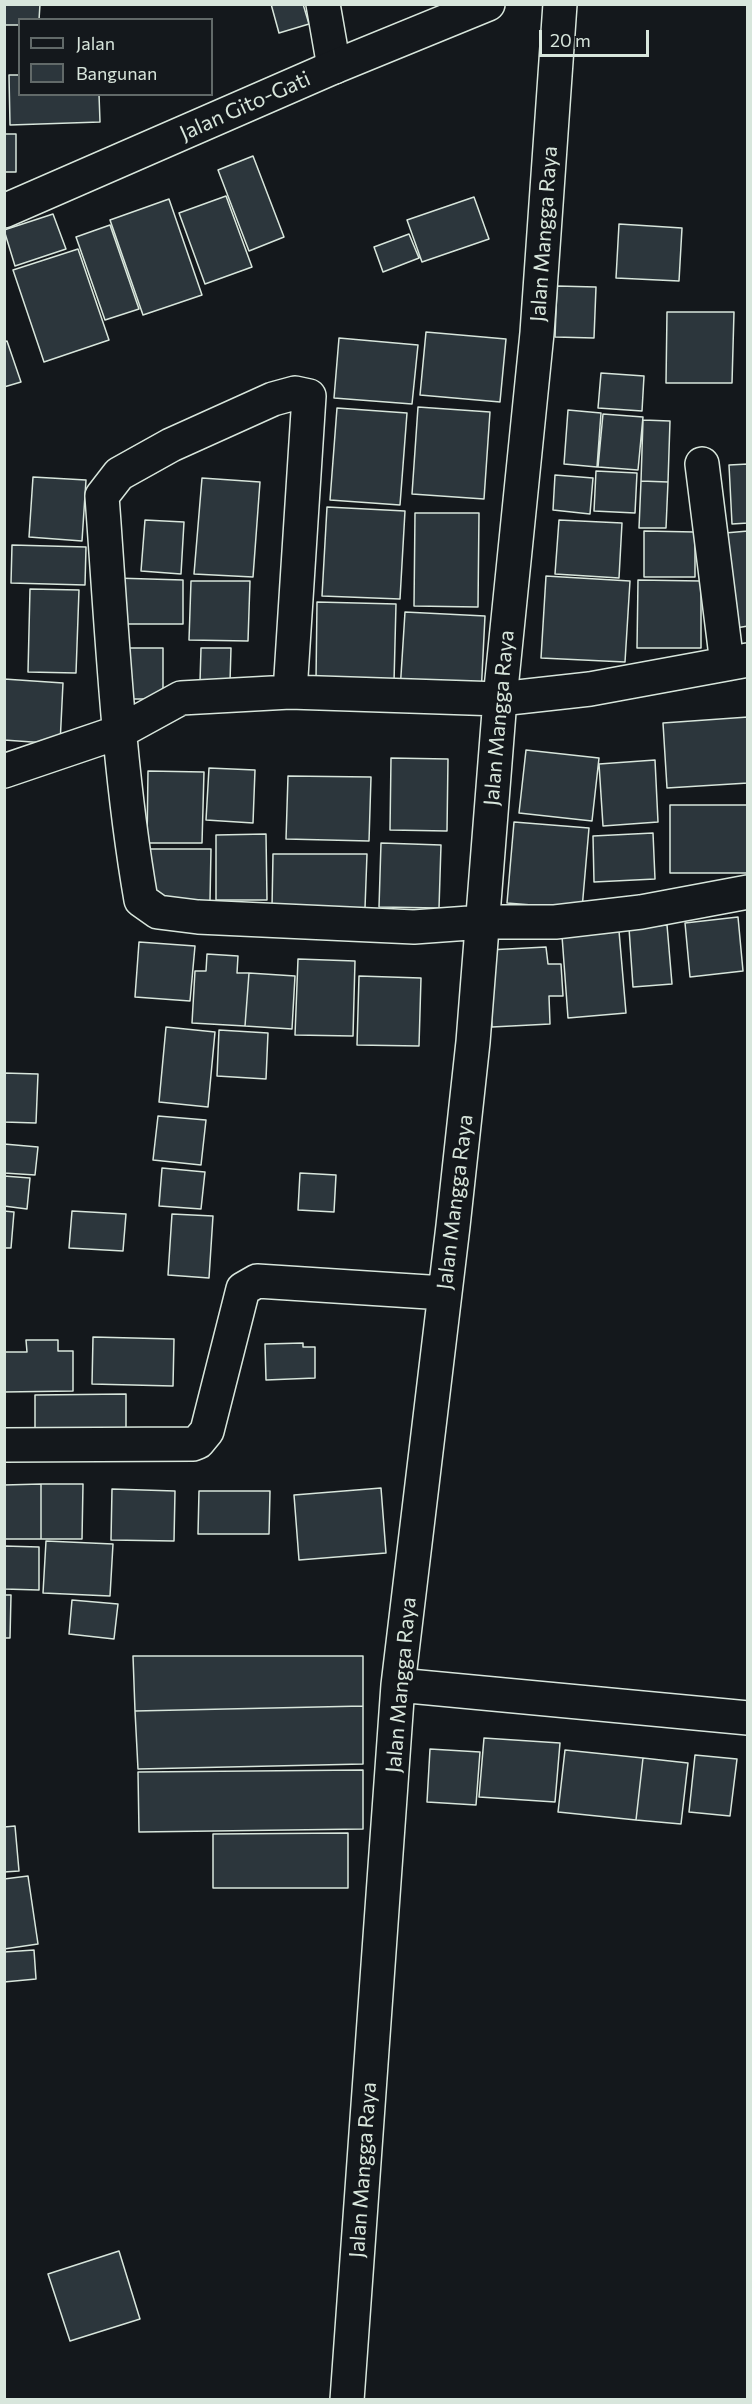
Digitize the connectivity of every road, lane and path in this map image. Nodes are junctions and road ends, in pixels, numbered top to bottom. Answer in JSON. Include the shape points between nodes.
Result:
{"nodes":[{"id":1,"x":323,"y":4,"type":"edge"},
{"id":2,"x":488,"y":4,"type":"edge"},
{"id":3,"x":560,"y":4,"type":"edge"},
{"id":4,"x":334,"y":67,"type":"junction"},
{"id":5,"x":4,"y":211,"type":"edge"},
{"id":6,"x":702,"y":464,"type":"dead end"},
{"id":7,"x":737,"y":662,"type":"edge"},
{"id":8,"x":290,"y":692,"type":"junction"},
{"id":9,"x":500,"y":699,"type":"junction"},
{"id":10,"x":120,"y":732,"type":"junction"},
{"id":11,"x":4,"y":771,"type":"edge"},
{"id":12,"x":747,"y":892,"type":"edge"},
{"id":13,"x":483,"y":922,"type":"junction"},
{"id":14,"x":444,"y":1293,"type":"junction"},
{"id":15,"x":4,"y":1445,"type":"edge"},
{"id":16,"x":398,"y":1685,"type":"junction"},
{"id":17,"x":747,"y":1718,"type":"edge"},
{"id":18,"x":347,"y":2400,"type":"edge"}],
"edges":[{"from":1,"to":4,"type":"street"},
{"from":2,"to":4,"type":"street","name":"Jalan Gito-Gati"},
{"from":3,"to":9,"type":"street","name":"Jalan Mangga Raya","via":[[537,333]]},
{"from":4,"to":5,"type":"street","name":"Jalan Gito-Gati"},
{"from":6,"to":7,"type":"street"},
{"from":7,"to":9,"type":"street","via":[[590,689]]},
{"from":8,"to":9,"type":"street"},
{"from":8,"to":10,"type":"street","via":[[181,698]]},
{"from":8,"to":10,"type":"street","via":[[309,396],[295,393],[171,445],[119,474],[102,496]]},
{"from":9,"to":13,"type":"street","name":"Jalan Mangga Raya"},
{"from":10,"to":11,"type":"street"},
{"from":10,"to":13,"type":"street","via":[[141,900],[158,912],[414,927]]},
{"from":12,"to":13,"type":"street","via":[[641,912],[555,922]]},
{"from":13,"to":14,"type":"street","name":"Jalan Mangga Raya"},
{"from":14,"to":15,"type":"street","via":[[257,1281],[243,1289],[207,1431],[198,1442]]},
{"from":14,"to":16,"type":"street","name":"Jalan Mangga Raya"},
{"from":16,"to":17,"type":"street"},
{"from":16,"to":18,"type":"street","name":"Jalan Mangga Raya"}]}
